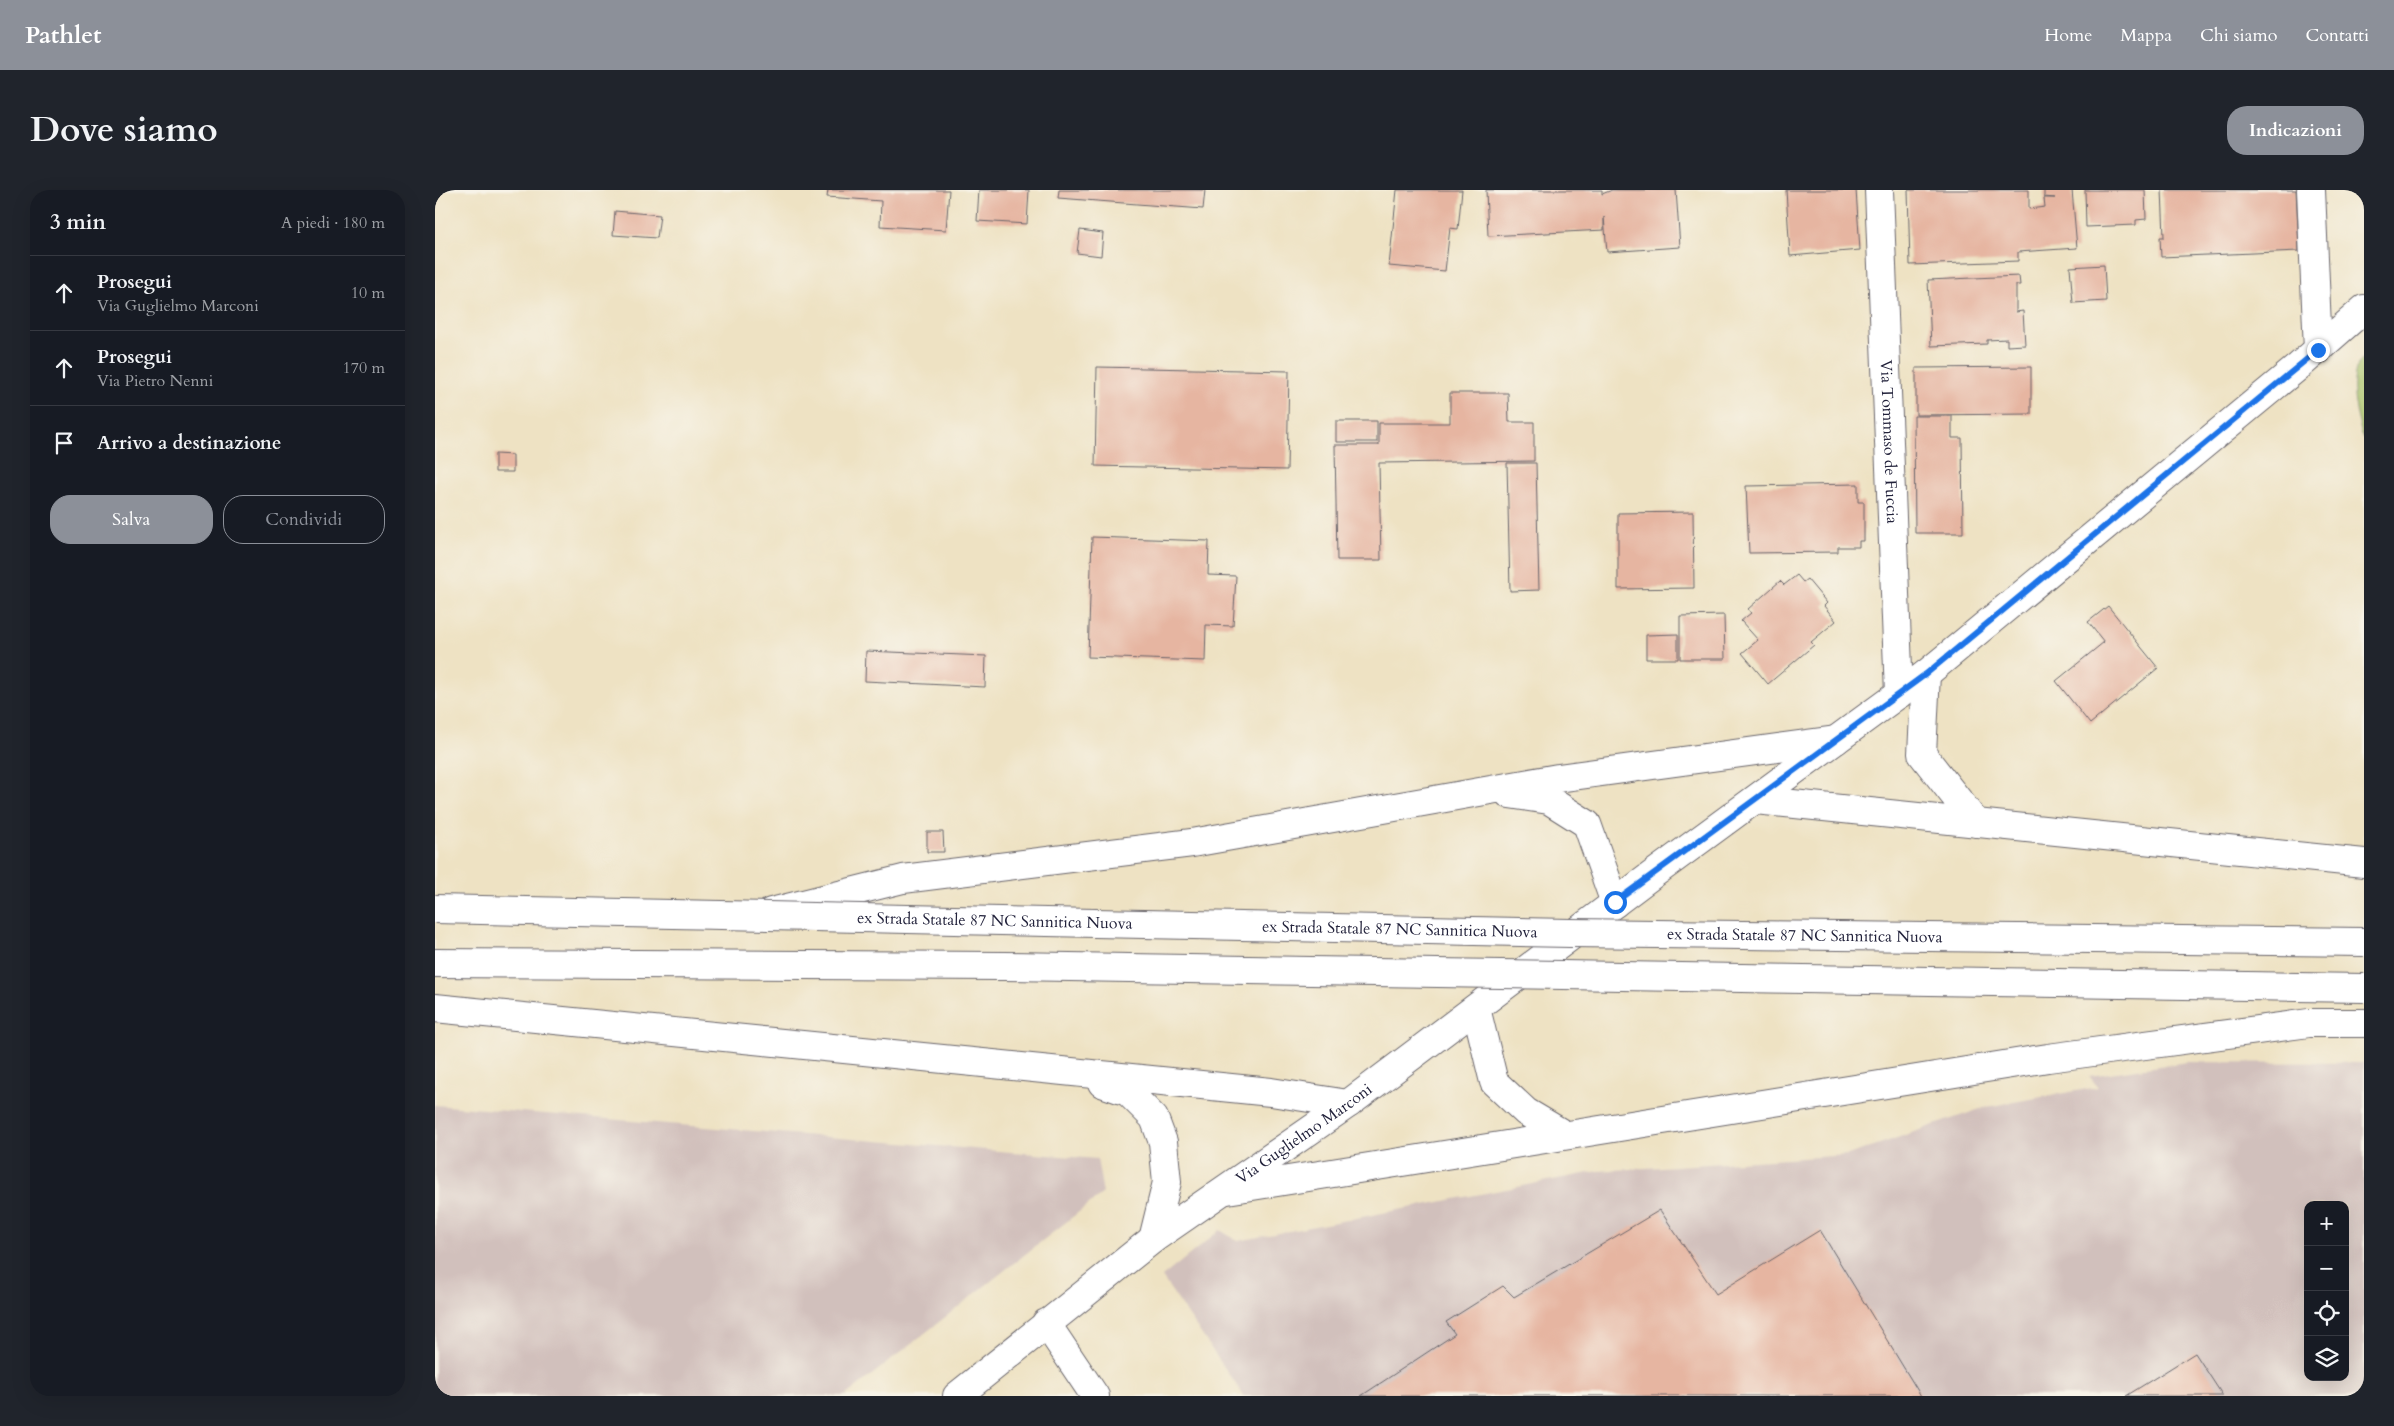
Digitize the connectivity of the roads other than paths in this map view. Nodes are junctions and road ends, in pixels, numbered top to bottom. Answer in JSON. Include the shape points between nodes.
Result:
{"nodes":[{"id":1,"x":1879,"y":190,"type":"edge"},
{"id":2,"x":2311,"y":190,"type":"edge"},
{"id":3,"x":2364,"y":309,"type":"edge"},
{"id":4,"x":2318,"y":350,"type":"junction"},
{"id":5,"x":1926,"y":674,"type":"junction"},
{"id":6,"x":1899,"y":694,"type":"junction"},
{"id":7,"x":1836,"y":740,"type":"junction"},
{"id":8,"x":1485,"y":791,"type":"junction"},
{"id":9,"x":1755,"y":800,"type":"junction"},
{"id":10,"x":1976,"y":823,"type":"junction"},
{"id":11,"x":2364,"y":864,"type":"edge"},
{"id":12,"x":1615,"y":902,"type":"junction"},
{"id":13,"x":435,"y":909,"type":"edge"},
{"id":14,"x":758,"y":916,"type":"junction"},
{"id":15,"x":2364,"y":942,"type":"edge"},
{"id":16,"x":435,"y":962,"type":"edge"},
{"id":17,"x":2364,"y":988,"type":"edge"},
{"id":18,"x":435,"y":1008,"type":"edge"},
{"id":19,"x":1476,"y":1008,"type":"junction"},
{"id":20,"x":2364,"y":1023,"type":"edge"},
{"id":21,"x":1077,"y":1074,"type":"junction"},
{"id":22,"x":1348,"y":1104,"type":"junction"},
{"id":23,"x":1563,"y":1134,"type":"junction"},
{"id":24,"x":1227,"y":1190,"type":"junction"},
{"id":25,"x":1153,"y":1239,"type":"junction"},
{"id":26,"x":1046,"y":1323,"type":"junction"},
{"id":27,"x":957,"y":1396,"type":"edge"},
{"id":28,"x":1095,"y":1396,"type":"edge"}],
"edges":[{"from":1,"to":6,"type":"main road","name":"Via Tommaso de Fuccia"},
{"from":2,"to":4,"type":"main road"},
{"from":3,"to":4,"type":"main road","name":"Via Guglielmo Marconi"},
{"from":4,"to":5,"type":"main road","name":"Via Guglielmo Marconi"},
{"from":5,"to":6,"type":"main road","name":"Via Guglielmo Marconi"},
{"from":5,"to":10,"type":"main road","via":[[1922,754]]},
{"from":6,"to":7,"type":"main road","name":"Via Guglielmo Marconi"},
{"from":7,"to":8,"type":"main road","via":[[1557,778]]},
{"from":7,"to":9,"type":"main road","name":"Via Guglielmo Marconi"},
{"from":8,"to":12,"type":"main road","via":[[1549,800],[1587,824]]},
{"from":8,"to":14,"type":"main road","bridge":true,"via":[[1192,843],[903,879]]},
{"from":9,"to":10,"type":"main road"},
{"from":9,"to":12,"type":"main road","name":"Via Guglielmo Marconi"},
{"from":10,"to":11,"type":"main road"},
{"from":12,"to":19,"type":"main road","name":"Via Guglielmo Marconi"},
{"from":13,"to":14,"type":"main road","name":"ex Strada Statale 87 NC Sannitica Nuova","bridge":true},
{"from":14,"to":15,"type":"main road","name":"ex Strada Statale 87 NC Sannitica Nuova","bridge":true,"via":[[1570,933]]},
{"from":16,"to":17,"type":"main road","bridge":true,"via":[[1014,967]]},
{"from":18,"to":21,"type":"main road"},
{"from":19,"to":22,"type":"main road","name":"Via Guglielmo Marconi"},
{"from":19,"to":23,"type":"main road","via":[[1494,1082],[1526,1112]]},
{"from":20,"to":23,"type":"main road","via":[[2309,1023],[2048,1058]]},
{"from":21,"to":22,"type":"main road","via":[[1271,1092]]},
{"from":21,"to":25,"type":"main road","via":[[1128,1092],[1154,1118],[1163,1142],[1167,1182]]},
{"from":22,"to":24,"type":"main road","name":"Via Guglielmo Marconi"},
{"from":23,"to":24,"type":"main road"},
{"from":24,"to":25,"type":"main road","name":"Via Guglielmo Marconi"},
{"from":25,"to":26,"type":"main road","name":"Via Guglielmo Marconi"},
{"from":26,"to":27,"type":"main road","name":"Via Guglielmo Marconi"},
{"from":26,"to":28,"type":"main road"}]}
